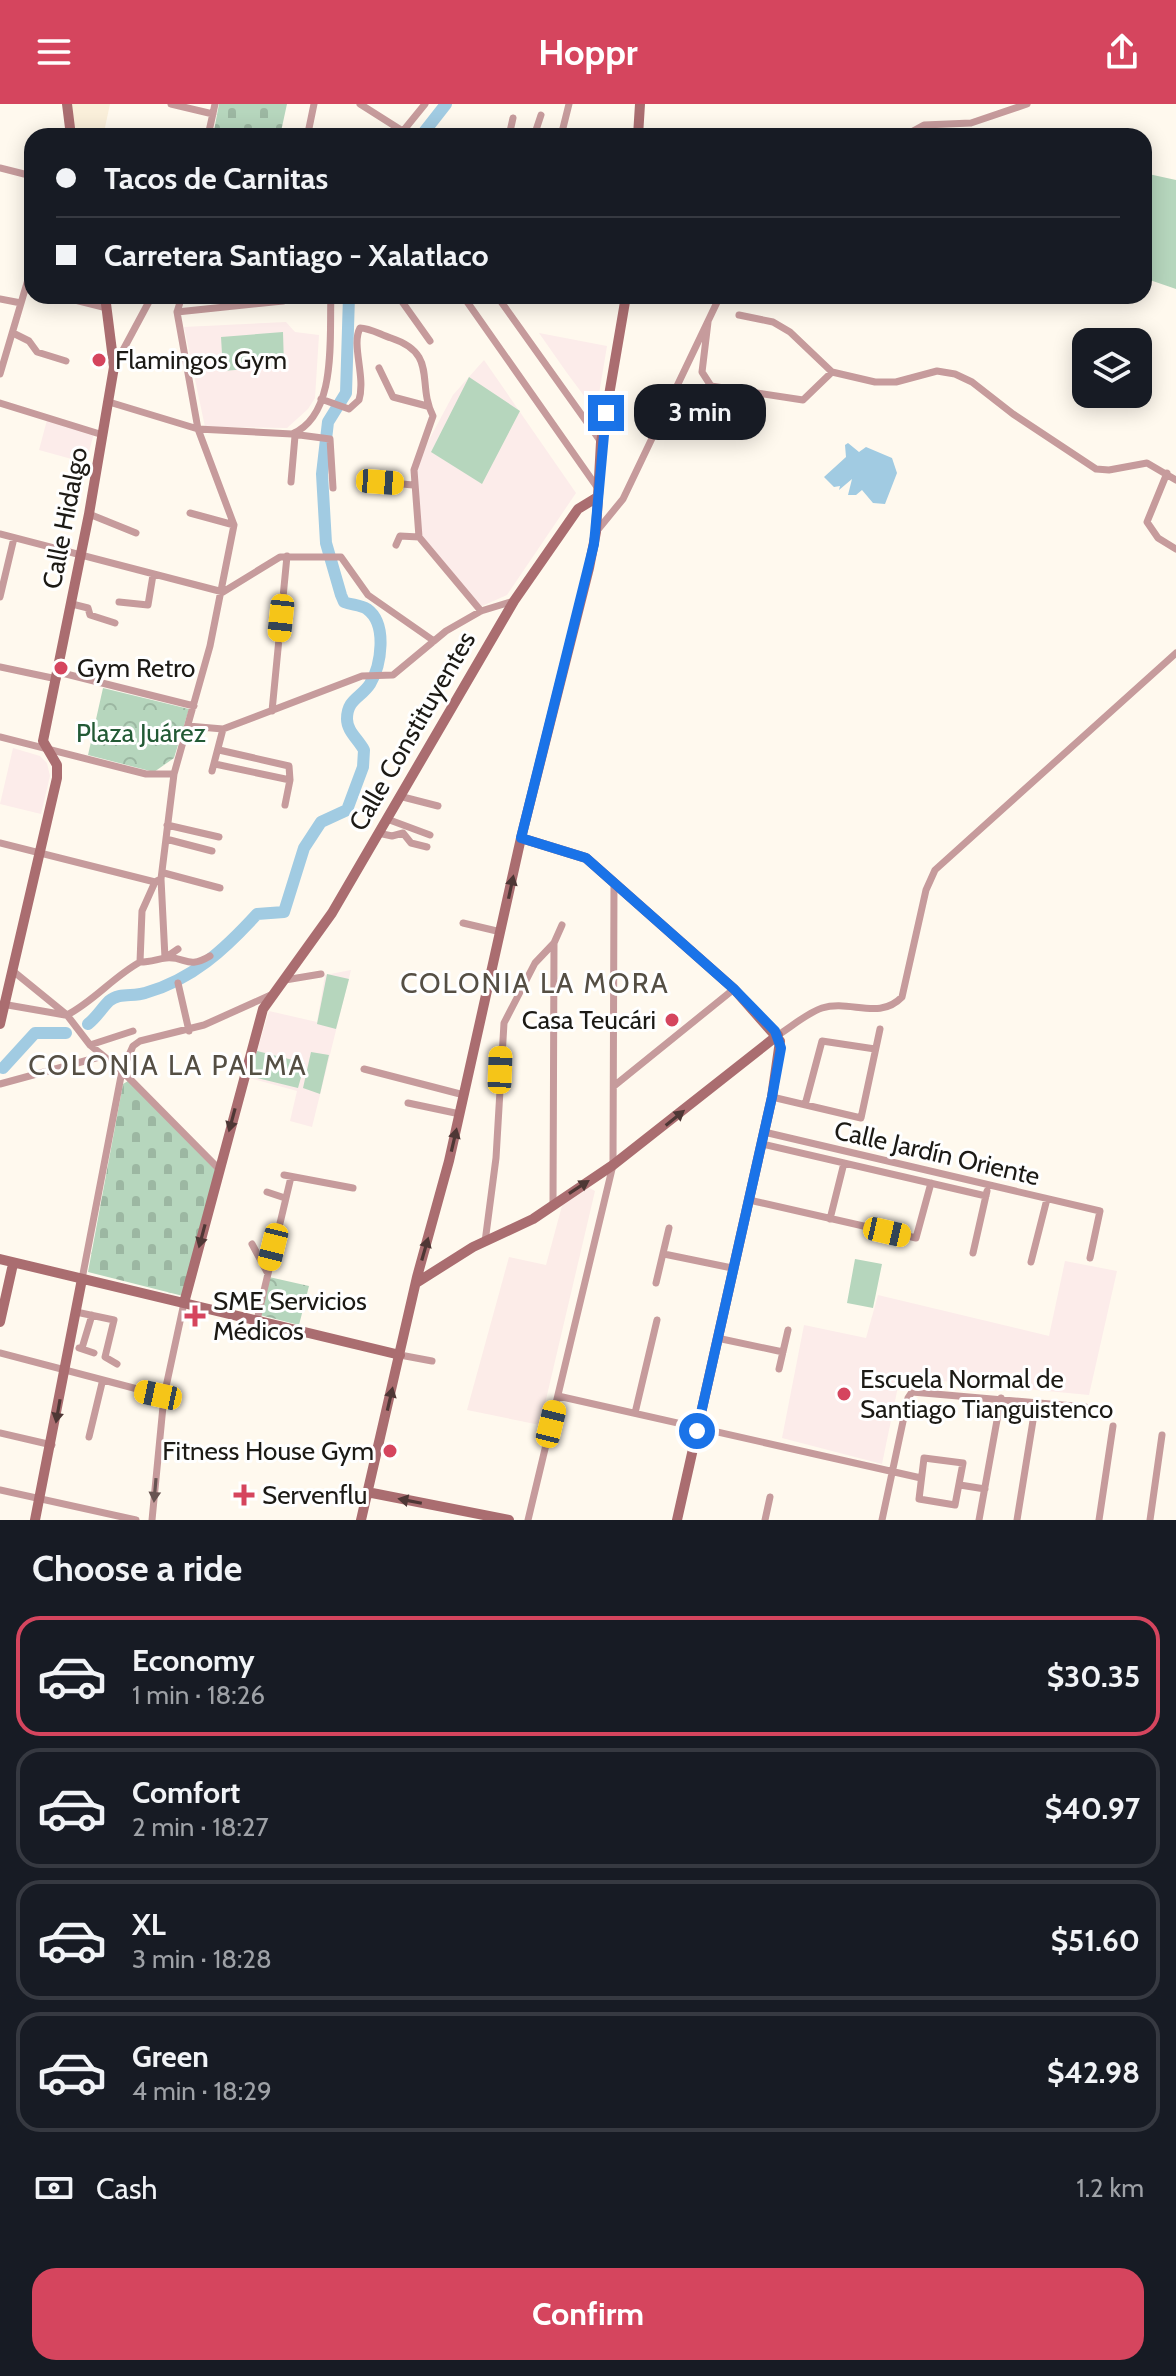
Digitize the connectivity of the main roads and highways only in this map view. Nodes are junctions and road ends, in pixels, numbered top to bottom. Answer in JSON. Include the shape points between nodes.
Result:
{"nodes":[{"id":1,"x":67,"y":104,"type":"edge"},
{"id":2,"x":640,"y":104,"type":"edge"},
{"id":3,"x":70,"y":128,"type":"edge"},
{"id":4,"x":638,"y":128,"type":"edge"},
{"id":5,"x":106,"y":304,"type":"edge"},
{"id":6,"x":625,"y":304,"type":"edge"},
{"id":7,"x":597,"y":493,"type":"junction"},
{"id":8,"x":521,"y":838,"type":"junction"},
{"id":9,"x":2,"y":1004,"type":"edge"},
{"id":10,"x":0,"y":1024,"type":"edge"},
{"id":11,"x":778,"y":1035,"type":"junction"},
{"id":12,"x":0,"y":1259,"type":"edge"},
{"id":13,"x":13,"y":1264,"type":"junction"},
{"id":14,"x":82,"y":1279,"type":"junction"},
{"id":15,"x":416,"y":1283,"type":"junction"},
{"id":16,"x":184,"y":1303,"type":"junction"},
{"id":17,"x":0,"y":1322,"type":"edge"},
{"id":18,"x":400,"y":1355,"type":"junction"},
{"id":19,"x":367,"y":1492,"type":"junction"},
{"id":20,"x":35,"y":1520,"type":"edge"},
{"id":21,"x":361,"y":1520,"type":"edge"},
{"id":22,"x":509,"y":1520,"type":"edge"},
{"id":23,"x":677,"y":1520,"type":"edge"}],
"edges":[{"from":1,"to":3,"type":"main road"},
{"from":2,"to":4,"type":"main road"},
{"from":5,"to":9,"type":"main road","name":"Calle Hidalgo","via":[[114,367],[44,748],[57,771]]},
{"from":6,"to":7,"type":"main road"},
{"from":7,"to":8,"type":"main road","via":[[596,532]]},
{"from":7,"to":16,"type":"main road","name":"Calle Constituyentes","one_way":true,"via":[[578,509],[514,601],[332,913],[263,1009]]},
{"from":8,"to":11,"type":"main road","via":[[575,852],[734,989]]},
{"from":15,"to":8,"type":"main road","one_way":true,"via":[[460,1114]]},
{"from":9,"to":10,"type":"main road"},
{"from":15,"to":11,"type":"main road","one_way":true,"via":[[516,1229],[613,1165]]},
{"from":11,"to":23,"type":"main road","via":[[781,1054]]},
{"from":12,"to":13,"type":"main road"},
{"from":13,"to":14,"type":"main road"},
{"from":13,"to":17,"type":"main road"},
{"from":14,"to":16,"type":"main road"},
{"from":14,"to":20,"type":"main road","one_way":true},
{"from":15,"to":18,"type":"main road"},
{"from":16,"to":18,"type":"main road"},
{"from":19,"to":18,"type":"main road","one_way":true},
{"from":19,"to":21,"type":"main road"},
{"from":22,"to":19,"type":"main road","one_way":true}]}
